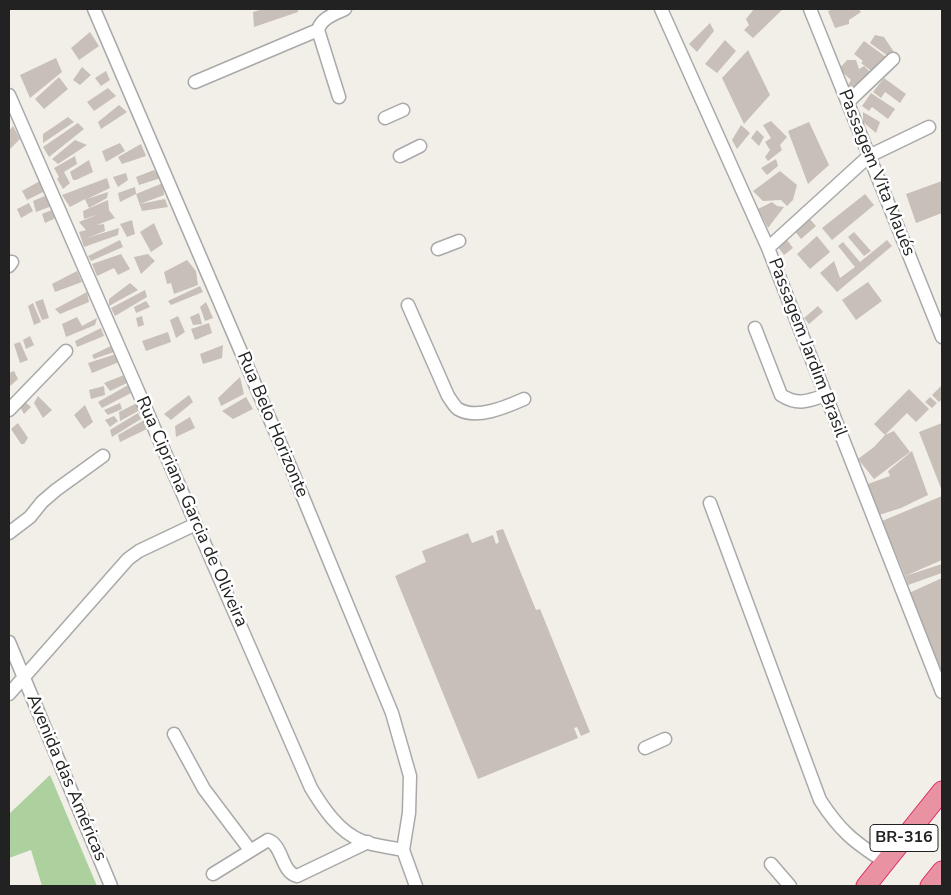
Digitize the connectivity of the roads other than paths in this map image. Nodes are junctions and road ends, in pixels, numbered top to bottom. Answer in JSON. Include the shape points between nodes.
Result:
{"nodes":[{"id":1,"x":94,"y":9,"type":"edge"},
{"id":2,"x":345,"y":9,"type":"edge"},
{"id":3,"x":661,"y":9,"type":"edge"},
{"id":4,"x":810,"y":9,"type":"edge"},
{"id":5,"x":318,"y":30,"type":"junction"},
{"id":6,"x":892,"y":59,"type":"dead end"},
{"id":7,"x":195,"y":82,"type":"dead end"},
{"id":8,"x":9,"y":95,"type":"edge"},
{"id":9,"x":339,"y":97,"type":"dead end"},
{"id":10,"x":848,"y":102,"type":"junction"},
{"id":11,"x":403,"y":110,"type":"dead end"},
{"id":12,"x":385,"y":118,"type":"dead end"},
{"id":13,"x":929,"y":127,"type":"dead end"},
{"id":14,"x":420,"y":146,"type":"dead end"},
{"id":15,"x":400,"y":156,"type":"dead end"},
{"id":16,"x":869,"y":156,"type":"junction"},
{"id":17,"x":459,"y":241,"type":"dead end"},
{"id":18,"x":768,"y":248,"type":"junction"},
{"id":19,"x":438,"y":249,"type":"dead end"},
{"id":20,"x":408,"y":305,"type":"dead end"},
{"id":21,"x":755,"y":328,"type":"dead end"},
{"id":22,"x":942,"y":337,"type":"edge"},
{"id":23,"x":66,"y":351,"type":"dead end"},
{"id":24,"x":826,"y":396,"type":"junction"},
{"id":25,"x":524,"y":399,"type":"dead end"},
{"id":26,"x":9,"y":410,"type":"edge"},
{"id":27,"x":103,"y":456,"type":"dead end"},
{"id":28,"x":710,"y":503,"type":"dead end"},
{"id":29,"x":196,"y":524,"type":"junction"},
{"id":30,"x":9,"y":533,"type":"edge"},
{"id":31,"x":9,"y":642,"type":"edge"},
{"id":32,"x":24,"y":676,"type":"junction"},
{"id":33,"x":942,"y":692,"type":"edge"},
{"id":34,"x":9,"y":694,"type":"edge"},
{"id":35,"x":174,"y":734,"type":"dead end"},
{"id":36,"x":665,"y":739,"type":"dead end"},
{"id":37,"x":645,"y":748,"type":"dead end"},
{"id":38,"x":942,"y":790,"type":"edge"},
{"id":39,"x":368,"y":842,"type":"junction"},
{"id":40,"x":250,"y":850,"type":"junction"},
{"id":41,"x":403,"y":850,"type":"junction"},
{"id":42,"x":885,"y":862,"type":"junction"},
{"id":43,"x":770,"y":864,"type":"dead end"},
{"id":44,"x":942,"y":871,"type":"edge"},
{"id":45,"x":213,"y":874,"type":"dead end"},
{"id":46,"x":302,"y":881,"type":"edge"},
{"id":47,"x":111,"y":886,"type":"edge"},
{"id":48,"x":416,"y":886,"type":"edge"},
{"id":49,"x":790,"y":886,"type":"edge"},
{"id":50,"x":866,"y":886,"type":"edge"},
{"id":51,"x":930,"y":886,"type":"edge"}],
"edges":[{"from":1,"to":41,"type":"street","name":"Rua Belo Horizonte","via":[[392,712],[410,776]]},
{"from":2,"to":5,"type":"street","via":[[323,21]]},
{"from":3,"to":18,"type":"street","name":"Passagem Jardim Brasil"},
{"from":4,"to":10,"type":"street","name":"Passagem Vita Maués"},
{"from":5,"to":7,"type":"street"},
{"from":5,"to":9,"type":"street"},
{"from":6,"to":10,"type":"street"},
{"from":8,"to":29,"type":"street","name":"Rua Cipriana Garcia de Oliveira"},
{"from":10,"to":16,"type":"street","name":"Passagem Vita Maués"},
{"from":11,"to":12,"type":"street"},
{"from":13,"to":16,"type":"street"},
{"from":14,"to":15,"type":"street"},
{"from":16,"to":18,"type":"street"},
{"from":16,"to":22,"type":"street","name":"Passagem Vita Maués"},
{"from":17,"to":19,"type":"street"},
{"from":18,"to":24,"type":"street","name":"Passagem Jardim Brasil"},
{"from":20,"to":25,"type":"street","via":[[456,408],[469,414],[501,409]]},
{"from":21,"to":24,"type":"street","via":[[781,395],[791,401],[804,402]]},
{"from":23,"to":26,"type":"street"},
{"from":24,"to":33,"type":"street","name":"Passagem Jardim Brasil"},
{"from":27,"to":30,"type":"street","via":[[56,490],[30,518]]},
{"from":28,"to":42,"type":"street","via":[[820,800],[834,822],[849,837]]},
{"from":29,"to":32,"type":"street","via":[[128,559]]},
{"from":29,"to":39,"type":"street","name":"Rua Cipriana Garcia de Oliveira","via":[[311,788],[334,821],[360,840]]},
{"from":31,"to":32,"type":"street","name":"Avenida das Américas"},
{"from":32,"to":34,"type":"street"},
{"from":32,"to":47,"type":"street","name":"Avenida das Américas"},
{"from":35,"to":40,"type":"street","via":[[204,789]]},
{"from":36,"to":37,"type":"street"},
{"from":38,"to":42,"type":"highway","number":"BR-316"},
{"from":39,"to":41,"type":"street","name":"Rua Cipriana Garcia de Oliveira"},
{"from":39,"to":46,"type":"street"},
{"from":40,"to":45,"type":"street"},
{"from":40,"to":46,"type":"street","via":[[270,840],[291,874]]},
{"from":41,"to":48,"type":"street"},
{"from":42,"to":50,"type":"highway","number":"BR-316"},
{"from":43,"to":49,"type":"street"},
{"from":44,"to":51,"type":"highway","number":"BR-316"}]}
